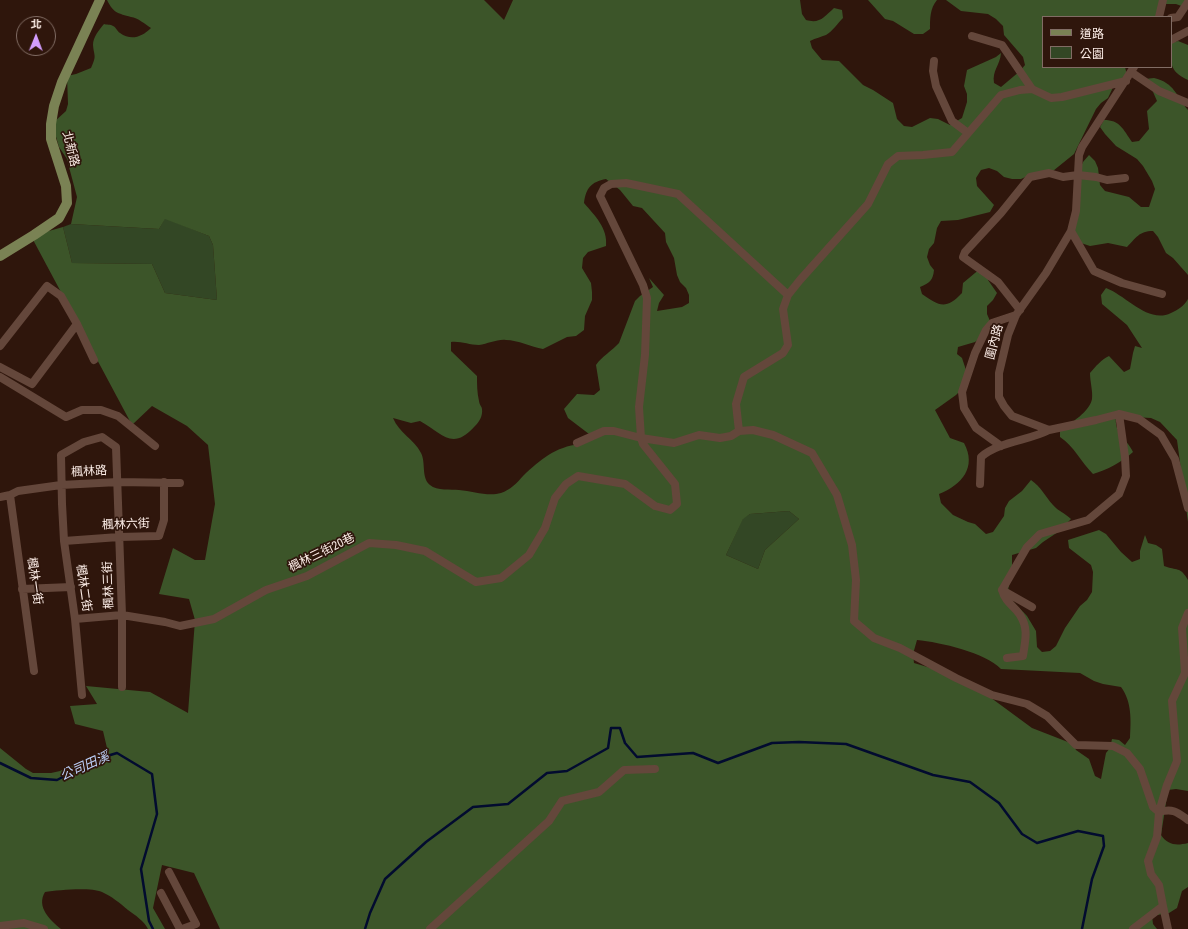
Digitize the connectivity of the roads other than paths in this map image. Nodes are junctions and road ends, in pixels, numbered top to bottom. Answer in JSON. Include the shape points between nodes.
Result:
{"nodes":[{"id":1,"x":100,"y":0,"type":"edge"},
{"id":2,"x":1163,"y":0,"type":"edge"},
{"id":3,"x":1188,"y":2,"type":"edge"},
{"id":4,"x":1159,"y":16,"type":"edge"},
{"id":5,"x":1172,"y":18,"type":"edge"},
{"id":6,"x":1188,"y":31,"type":"edge"},
{"id":7,"x":972,"y":36,"type":"dead end"},
{"id":8,"x":1172,"y":39,"type":"edge"},
{"id":9,"x":934,"y":61,"type":"dead end"},
{"id":10,"x":1133,"y":69,"type":"edge"},
{"id":11,"x":1126,"y":81,"type":"junction"},
{"id":12,"x":1032,"y":89,"type":"junction"},
{"id":13,"x":1188,"y":103,"type":"edge"},
{"id":14,"x":968,"y":133,"type":"junction"},
{"id":15,"x":1078,"y":174,"type":"junction"},
{"id":16,"x":1125,"y":178,"type":"dead end"},
{"id":17,"x":1071,"y":231,"type":"junction"},
{"id":18,"x":0,"y":256,"type":"edge"},
{"id":19,"x":1162,"y":294,"type":"dead end"},
{"id":20,"x":788,"y":295,"type":"junction"},
{"id":21,"x":1018,"y":312,"type":"junction"},
{"id":22,"x":77,"y":324,"type":"junction"},
{"id":23,"x":0,"y":346,"type":"edge"},
{"id":24,"x":94,"y":360,"type":"dead end"},
{"id":25,"x":0,"y":368,"type":"edge"},
{"id":26,"x":0,"y":376,"type":"edge"},
{"id":27,"x":1119,"y":414,"type":"junction"},
{"id":28,"x":1049,"y":430,"type":"junction"},
{"id":29,"x":739,"y":431,"type":"junction"},
{"id":30,"x":641,"y":438,"type":"junction"},
{"id":31,"x":577,"y":443,"type":"dead end"},
{"id":32,"x":155,"y":446,"type":"dead end"},
{"id":33,"x":1001,"y":446,"type":"junction"},
{"id":34,"x":118,"y":482,"type":"junction"},
{"id":35,"x":164,"y":482,"type":"junction"},
{"id":36,"x":180,"y":483,"type":"dead end"},
{"id":37,"x":980,"y":484,"type":"dead end"},
{"id":38,"x":61,"y":485,"type":"junction"},
{"id":39,"x":10,"y":495,"type":"junction"},
{"id":40,"x":0,"y":496,"type":"edge"},
{"id":41,"x":1188,"y":508,"type":"edge"},
{"id":42,"x":119,"y":537,"type":"junction"},
{"id":43,"x":64,"y":541,"type":"junction"},
{"id":44,"x":71,"y":587,"type":"junction"},
{"id":45,"x":22,"y":588,"type":"junction"},
{"id":46,"x":1002,"y":590,"type":"junction"},
{"id":47,"x":1032,"y":607,"type":"dead end"},
{"id":48,"x":1188,"y":613,"type":"edge"},
{"id":49,"x":122,"y":615,"type":"junction"},
{"id":50,"x":75,"y":619,"type":"junction"},
{"id":51,"x":1007,"y":658,"type":"dead end"},
{"id":52,"x":34,"y":671,"type":"dead end"},
{"id":53,"x":122,"y":687,"type":"dead end"},
{"id":54,"x":82,"y":695,"type":"dead end"},
{"id":55,"x":655,"y":770,"type":"dead end"},
{"id":56,"x":1159,"y":812,"type":"junction"},
{"id":57,"x":1188,"y":820,"type":"edge"},
{"id":58,"x":169,"y":872,"type":"dead end"},
{"id":59,"x":161,"y":893,"type":"dead end"},
{"id":60,"x":1163,"y":906,"type":"junction"},
{"id":61,"x":0,"y":926,"type":"edge"},
{"id":62,"x":197,"y":927,"type":"edge"},
{"id":63,"x":44,"y":929,"type":"edge"},
{"id":64,"x":181,"y":929,"type":"edge"},
{"id":65,"x":430,"y":929,"type":"edge"},
{"id":66,"x":1133,"y":929,"type":"edge"},
{"id":67,"x":1168,"y":929,"type":"edge"}],
"edges":[{"from":1,"to":18,"type":"main road","name":"北新路","via":[[62,82],[51,124],[51,139],[66,186],[67,203],[59,218]]},
{"from":2,"to":4,"type":"street"},
{"from":3,"to":5,"type":"street","via":[[1178,17]]},
{"from":6,"to":8,"type":"street"},
{"from":7,"to":12,"type":"street","via":[[1002,45]]},
{"from":9,"to":14,"type":"street","via":[[936,86],[952,121]]},
{"from":10,"to":11,"type":"street","name":"圍內路"},
{"from":10,"to":13,"type":"street","via":[[1158,91]]},
{"from":11,"to":12,"type":"street","via":[[1051,98]]},
{"from":11,"to":15,"type":"street","name":"圍內路","via":[[1082,146]]},
{"from":12,"to":14,"type":"street","via":[[1001,95]]},
{"from":14,"to":20,"type":"street","via":[[952,152],[898,156],[888,164],[868,204]]},
{"from":15,"to":16,"type":"street","via":[[1107,180]]},
{"from":15,"to":17,"type":"street","name":"圍內路","via":[[1076,211]]},
{"from":15,"to":21,"type":"street","via":[[1063,177],[1049,173],[1030,178],[965,252],[963,257],[998,282]]},
{"from":17,"to":19,"type":"street","via":[[1094,271],[1122,283]]},
{"from":17,"to":21,"type":"street","name":"圍內路","via":[[1046,273]]},
{"from":20,"to":29,"type":"street","via":[[783,309],[788,345],[783,353],[744,377],[736,404]]},
{"from":20,"to":30,"type":"street","via":[[678,194],[626,183],[611,184],[604,188],[600,196],[647,298],[645,355],[639,407]]},
{"from":21,"to":28,"type":"street","name":"圍內路","via":[[1008,335],[1000,373],[999,397],[1012,416]]},
{"from":21,"to":33,"type":"street","via":[[992,323],[986,330],[962,392],[964,408],[976,428]]},
{"from":22,"to":23,"type":"street","via":[[61,296],[47,286]]},
{"from":22,"to":24,"type":"street"},
{"from":22,"to":25,"type":"street","via":[[32,384]]},
{"from":26,"to":32,"type":"street","via":[[66,417],[82,410],[101,410],[118,416]]},
{"from":27,"to":28,"type":"street"},
{"from":27,"to":41,"type":"street","via":[[1139,419],[1161,435],[1174,459]]},
{"from":27,"to":46,"type":"street","via":[[1126,476],[1119,494],[1088,520],[1040,534],[1027,547]]},
{"from":28,"to":33,"type":"street"},
{"from":29,"to":30,"type":"street","via":[[731,436],[720,438],[699,435],[674,443]]},
{"from":29,"to":56,"type":"street","via":[[753,430],[773,435],[812,452],[837,495],[852,545],[856,580],[854,621],[874,638],[900,648],[956,678],[992,695],[1027,704],[1047,716],[1076,745],[1113,746],[1127,752],[1140,769],[1152,807]]},
{"from":30,"to":31,"type":"street","via":[[614,430],[604,431]]},
{"from":30,"to":49,"type":"street","name":"楓林三街20巷","via":[[675,484],[677,504],[670,510],[655,506],[625,484],[578,476],[566,484],[555,498],[545,528],[529,555],[501,578],[476,582],[425,551],[369,543],[307,576],[266,590],[214,619],[180,626]]},
{"from":33,"to":37,"type":"street","via":[[990,449],[982,457]]},
{"from":34,"to":35,"type":"street","name":"楓林路"},
{"from":34,"to":38,"type":"street","name":"楓林路"},
{"from":34,"to":38,"type":"street","name":"楓林三街","via":[[116,447],[102,437],[84,442],[62,455]]},
{"from":34,"to":42,"type":"street","name":"楓林三街"},
{"from":35,"to":36,"type":"street","name":"楓林路"},
{"from":35,"to":42,"type":"street","name":"楓林六街","via":[[164,520],[159,536]]},
{"from":38,"to":39,"type":"street","name":"楓林路","via":[[18,491]]},
{"from":38,"to":43,"type":"street","name":"楓林二街"},
{"from":39,"to":40,"type":"street","name":"楓林路"},
{"from":39,"to":45,"type":"street","name":"楓林一街"},
{"from":42,"to":43,"type":"street","name":"楓林六街"},
{"from":42,"to":49,"type":"street","name":"楓林三街"},
{"from":43,"to":44,"type":"street","name":"楓林二街"},
{"from":44,"to":45,"type":"street"},
{"from":44,"to":50,"type":"street","name":"楓林二街"},
{"from":45,"to":52,"type":"street","name":"楓林一街"},
{"from":46,"to":47,"type":"street"},
{"from":46,"to":51,"type":"street","via":[[1004,598],[1020,615],[1027,634],[1023,656]]},
{"from":48,"to":56,"type":"street","via":[[1182,628],[1185,673],[1172,701],[1177,761]]},
{"from":49,"to":50,"type":"street"},
{"from":49,"to":53,"type":"street","name":"楓林三街"},
{"from":50,"to":54,"type":"street","name":"楓林二街"},
{"from":55,"to":65,"type":"street","via":[[624,770],[599,792],[562,801],[549,821]]},
{"from":56,"to":57,"type":"street","via":[[1176,811]]},
{"from":56,"to":60,"type":"street","via":[[1156,837],[1148,861],[1151,874],[1159,885]]},
{"from":58,"to":62,"type":"street"},
{"from":59,"to":64,"type":"street"},
{"from":60,"to":66,"type":"street"},
{"from":60,"to":67,"type":"street"},
{"from":61,"to":63,"type":"street","via":[[24,923]]},
{"from":62,"to":64,"type":"street"}]}
